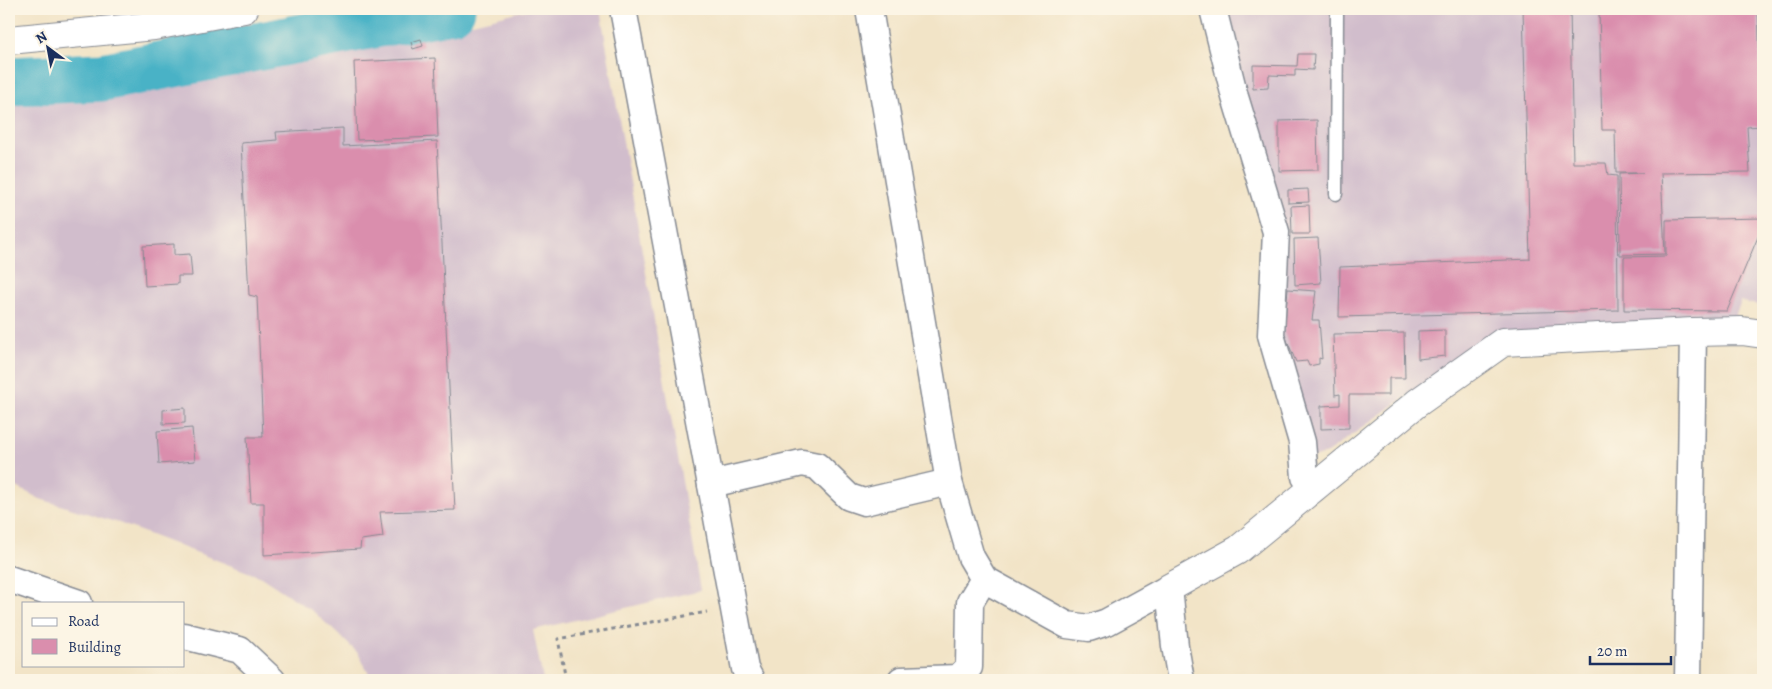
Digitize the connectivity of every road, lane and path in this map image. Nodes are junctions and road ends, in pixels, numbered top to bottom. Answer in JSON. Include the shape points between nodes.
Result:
{"nodes":[{"id":1,"x":244,"y":9,"type":"edge"},
{"id":2,"x":623,"y":9,"type":"edge"},
{"id":3,"x":869,"y":9,"type":"edge"},
{"id":4,"x":1213,"y":9,"type":"edge"},
{"id":5,"x":1337,"y":9,"type":"edge"},
{"id":6,"x":9,"y":40,"type":"edge"},
{"id":7,"x":1336,"y":194,"type":"dead end"},
{"id":8,"x":1693,"y":332,"type":"junction"},
{"id":9,"x":1763,"y":334,"type":"edge"},
{"id":10,"x":949,"y":482,"type":"junction"},
{"id":11,"x":711,"y":484,"type":"junction"},
{"id":12,"x":1314,"y":488,"type":"junction"},
{"id":13,"x":9,"y":579,"type":"edge"},
{"id":14,"x":984,"y":579,"type":"junction"},
{"id":15,"x":1169,"y":588,"type":"junction"},
{"id":16,"x":76,"y":602,"type":"edge"},
{"id":17,"x":734,"y":607,"type":"junction"},
{"id":18,"x":185,"y":636,"type":"edge"},
{"id":19,"x":272,"y":680,"type":"edge"},
{"id":20,"x":566,"y":680,"type":"edge"},
{"id":21,"x":751,"y":680,"type":"edge"},
{"id":22,"x":901,"y":680,"type":"edge"},
{"id":23,"x":1181,"y":680,"type":"edge"},
{"id":24,"x":1688,"y":680,"type":"edge"}],
"edges":[{"from":1,"to":6,"type":"street","via":[[154,26]]},
{"from":2,"to":11,"type":"street"},
{"from":3,"to":10,"type":"street"},
{"from":4,"to":12,"type":"street","via":[[1235,97],[1276,232],[1271,335],[1302,442],[1305,477]]},
{"from":5,"to":7,"type":"lane"},
{"from":8,"to":9,"type":"street"},
{"from":8,"to":12,"type":"street","via":[[1503,342],[1417,402]]},
{"from":8,"to":24,"type":"street"},
{"from":10,"to":11,"type":"street","via":[[864,502],[849,497],[817,466],[802,463]]},
{"from":10,"to":14,"type":"street","via":[[971,557]]},
{"from":11,"to":17,"type":"street"},
{"from":12,"to":15,"type":"street","via":[[1238,550]]},
{"from":13,"to":16,"type":"street"},
{"from":14,"to":15,"type":"street","via":[[1067,625],[1090,628]]},
{"from":14,"to":22,"type":"street","via":[[970,602],[969,667],[958,678]]},
{"from":15,"to":23,"type":"street"},
{"from":17,"to":20,"type":"path","via":[[558,639]]},
{"from":17,"to":21,"type":"street","via":[[745,669]]},
{"from":18,"to":19,"type":"street","via":[[240,650]]}]}
